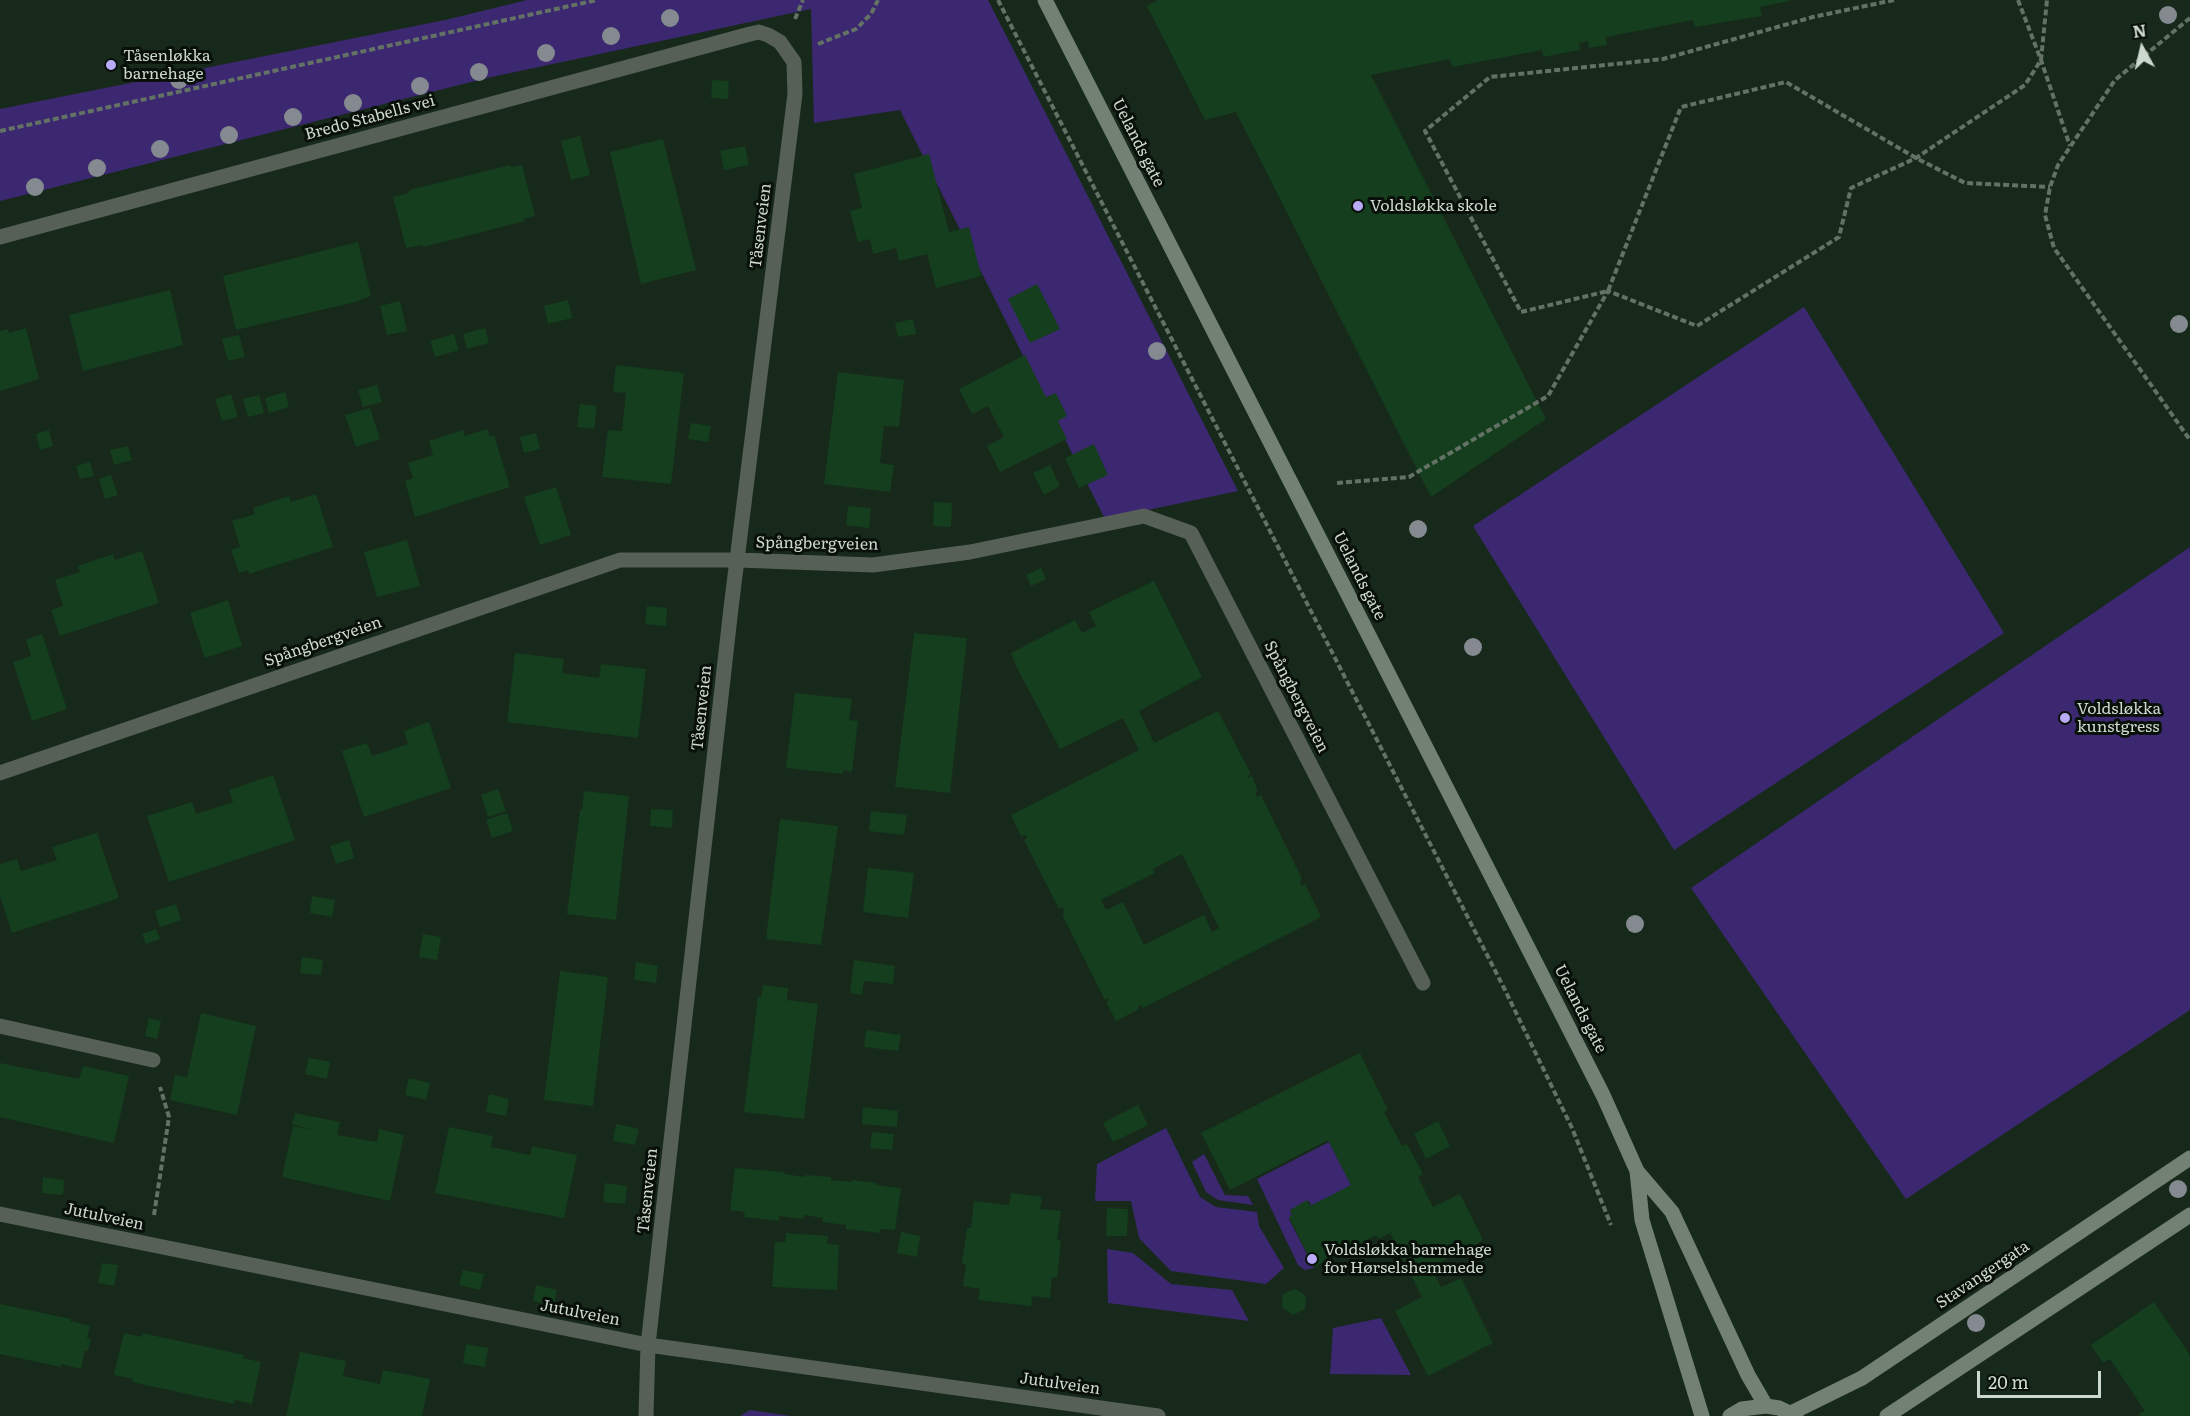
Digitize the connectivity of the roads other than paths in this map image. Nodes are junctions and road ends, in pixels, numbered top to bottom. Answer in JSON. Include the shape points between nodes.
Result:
{"nodes":[{"id":1,"x":1045,"y":0,"type":"edge"},
{"id":2,"x":750,"y":34,"type":"joint"},
{"id":3,"x":0,"y":237,"type":"edge"},
{"id":4,"x":738,"y":560,"type":"junction"},
{"id":5,"x":0,"y":773,"type":"edge"},
{"id":6,"x":1423,"y":983,"type":"dead end"},
{"id":7,"x":0,"y":1026,"type":"edge"},
{"id":8,"x":153,"y":1060,"type":"road end"},
{"id":9,"x":2190,"y":1158,"type":"edge"},
{"id":10,"x":1638,"y":1171,"type":"junction"},
{"id":11,"x":0,"y":1214,"type":"edge"},
{"id":12,"x":2190,"y":1215,"type":"edge"},
{"id":13,"x":648,"y":1345,"type":"junction"},
{"id":14,"x":1766,"y":1406,"type":"junction"},
{"id":15,"x":1793,"y":1414,"type":"edge"},
{"id":16,"x":646,"y":1416,"type":"edge"},
{"id":17,"x":1158,"y":1416,"type":"edge"},
{"id":18,"x":1702,"y":1416,"type":"edge"},
{"id":19,"x":1730,"y":1416,"type":"edge"},
{"id":20,"x":1887,"y":1416,"type":"edge"}],
"edges":[{"from":1,"to":10,"type":"street","name":"Uelands gate","via":[[1603,1095]]},
{"from":2,"to":3,"type":"street","name":"Bredo Stabells vei"},
{"from":2,"to":4,"type":"street","name":"Tåsenveien","via":[[768,34],[789,53],[794,62],[795,94]]},
{"from":4,"to":5,"type":"street","name":"Spångbergveien","via":[[620,560]]},
{"from":4,"to":6,"type":"street","name":"Spångbergveien","via":[[873,565],[970,552],[1144,516],[1191,533]]},
{"from":4,"to":13,"type":"street","name":"Tåsenveien"},
{"from":7,"to":8,"type":"street"},
{"from":9,"to":15,"type":"street","name":"Stavangergata","via":[[1862,1378]]},
{"from":10,"to":14,"type":"street","name":"Uelands gate","via":[[1672,1212]]},
{"from":10,"to":18,"type":"street","name":"Uelands gate","via":[[1642,1220]]},
{"from":11,"to":13,"type":"street","name":"Jutulveien"},
{"from":12,"to":20,"type":"street"},
{"from":13,"to":16,"type":"street","name":"Tåsenveien"},
{"from":13,"to":17,"type":"street","name":"Jutulveien"},
{"from":14,"to":15,"type":"street"},
{"from":14,"to":19,"type":"street","via":[[1742,1409]]}]}
